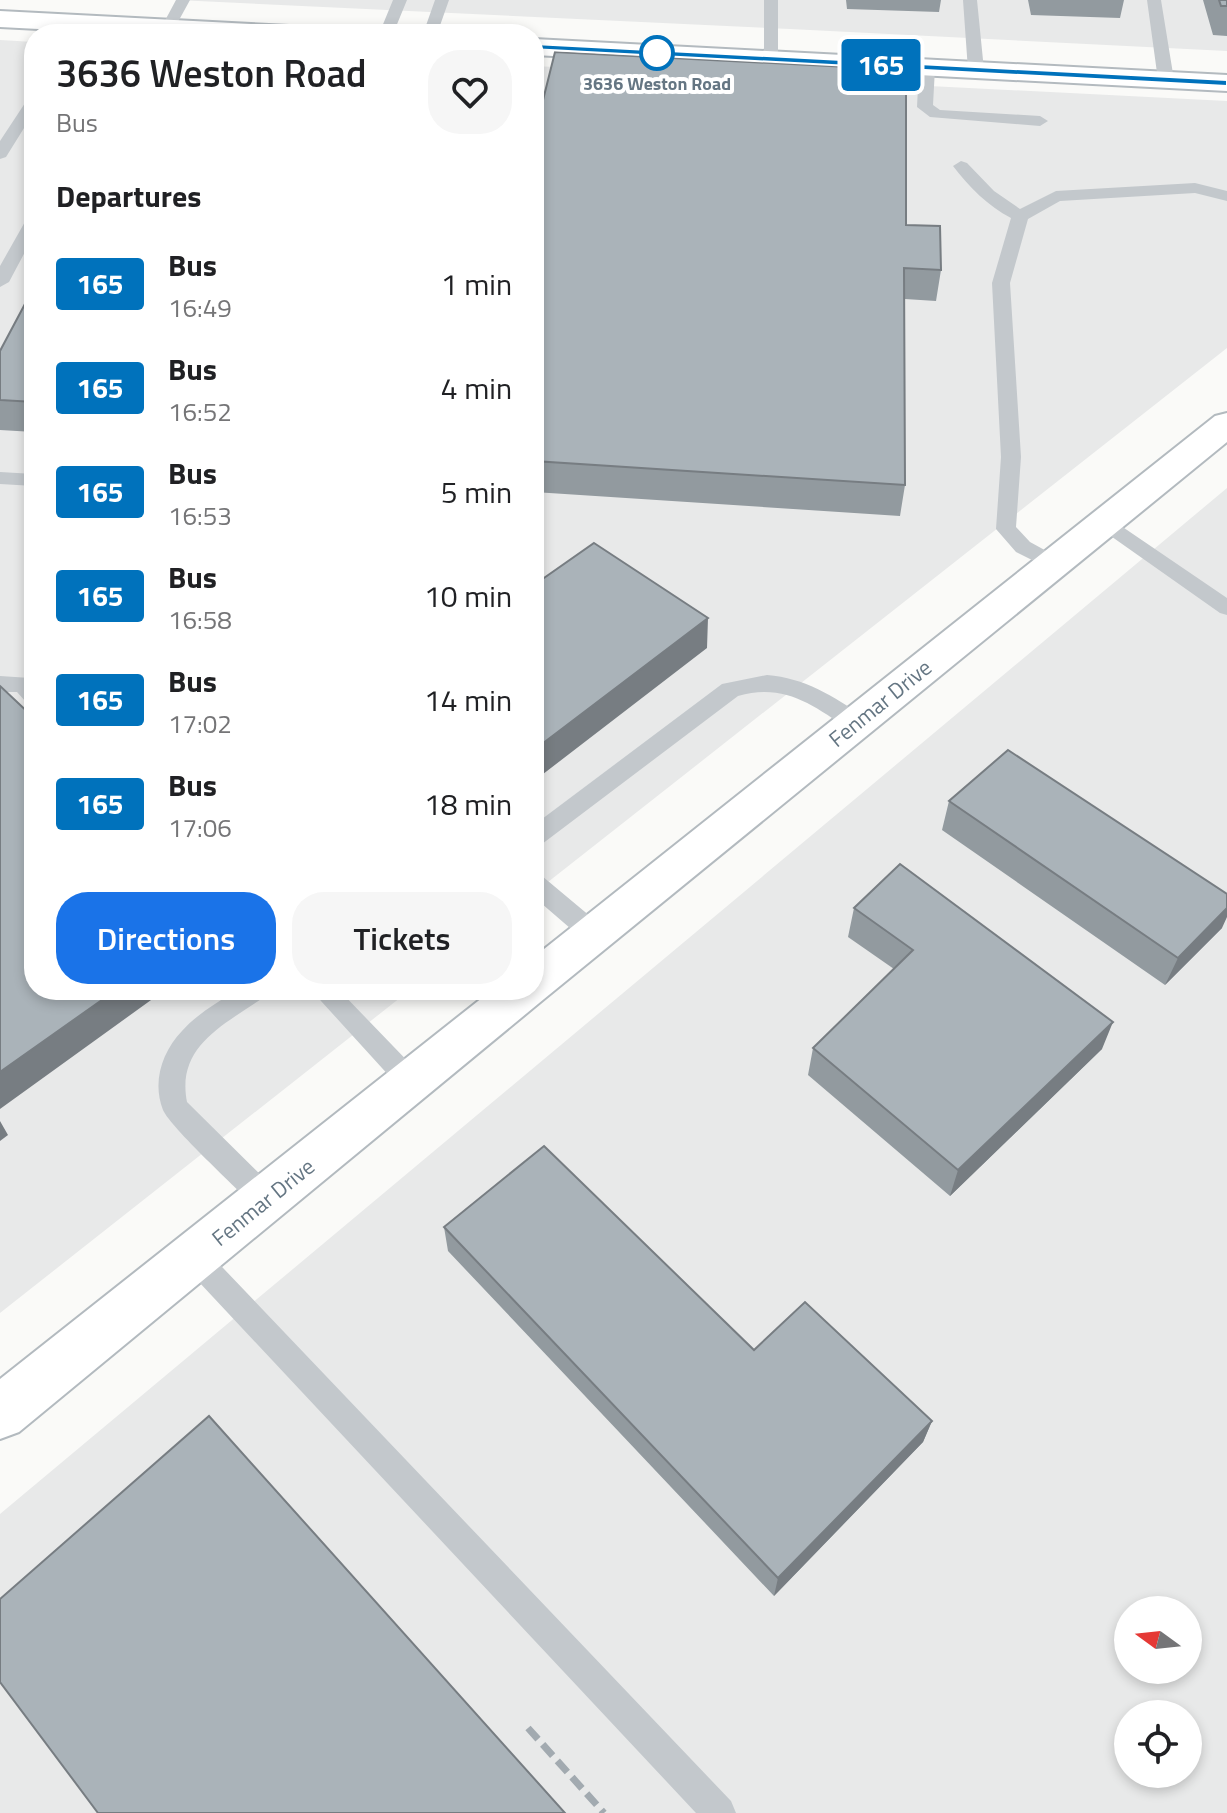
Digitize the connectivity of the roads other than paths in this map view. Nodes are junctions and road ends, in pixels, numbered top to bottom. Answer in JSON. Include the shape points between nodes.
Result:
{"nodes":[{"id":1,"x":183,"y":0,"type":"edge"},
{"id":2,"x":400,"y":0,"type":"edge"},
{"id":3,"x":442,"y":0,"type":"edge"},
{"id":4,"x":771,"y":0,"type":"edge"},
{"id":5,"x":970,"y":0,"type":"edge"},
{"id":6,"x":1154,"y":0,"type":"edge"},
{"id":7,"x":0,"y":19,"type":"edge"},
{"id":8,"x":43,"y":24,"type":"edge"},
{"id":9,"x":170,"y":24,"type":"edge"},
{"id":10,"x":390,"y":24,"type":"edge"},
{"id":11,"x":434,"y":24,"type":"edge"},
{"id":12,"x":544,"y":48,"type":"edge"},
{"id":13,"x":771,"y":59,"type":"junction"},
{"id":14,"x":927,"y":68,"type":"junction"},
{"id":15,"x":976,"y":70,"type":"junction"},
{"id":16,"x":1166,"y":80,"type":"junction"},
{"id":17,"x":1227,"y":83,"type":"edge"},
{"id":18,"x":24,"y":116,"type":"edge"},
{"id":19,"x":1040,"y":121,"type":"dead end"},
{"id":20,"x":0,"y":154,"type":"edge"},
{"id":21,"x":961,"y":166,"type":"dead end"},
{"id":22,"x":1227,"y":196,"type":"edge"},
{"id":23,"x":1020,"y":216,"type":"junction"},
{"id":24,"x":24,"y":238,"type":"edge"},
{"id":25,"x":0,"y":282,"type":"edge"},
{"id":26,"x":1227,"y":424,"type":"edge"},
{"id":27,"x":0,"y":478,"type":"edge"},
{"id":28,"x":24,"y":479,"type":"edge"},
{"id":29,"x":1105,"y":522,"type":"junction"},
{"id":30,"x":1054,"y":564,"type":"junction"},
{"id":31,"x":1227,"y":608,"type":"edge"},
{"id":32,"x":0,"y":684,"type":"edge"},
{"id":33,"x":24,"y":686,"type":"edge"},
{"id":34,"x":856,"y":723,"type":"junction"},
{"id":35,"x":544,"y":830,"type":"edge"},
{"id":36,"x":544,"y":892,"type":"edge"},
{"id":37,"x":594,"y":934,"type":"junction"},
{"id":38,"x":544,"y":975,"type":"edge"},
{"id":39,"x":242,"y":1000,"type":"edge"},
{"id":40,"x":335,"y":1000,"type":"edge"},
{"id":41,"x":513,"y":1000,"type":"edge"},
{"id":42,"x":411,"y":1082,"type":"junction"},
{"id":43,"x":266,"y":1199,"type":"junction"},
{"id":44,"x":194,"y":1257,"type":"junction"},
{"id":45,"x":0,"y":1413,"type":"edge"},
{"id":46,"x":719,"y":1813,"type":"edge"}],
"edges":[{"from":1,"to":9,"type":"lane"},
{"from":2,"to":10,"type":"lane"},
{"from":3,"to":11,"type":"lane"},
{"from":4,"to":13,"type":"lane"},
{"from":5,"to":15,"type":"lane"},
{"from":6,"to":16,"type":"lane"},
{"from":7,"to":8,"type":"street"},
{"from":12,"to":13,"type":"street"},
{"from":13,"to":14,"type":"street"},
{"from":14,"to":15,"type":"street"},
{"from":14,"to":19,"type":"lane","via":[[925,107],[936,114]]},
{"from":15,"to":16,"type":"street"},
{"from":16,"to":17,"type":"street"},
{"from":18,"to":20,"type":"lane"},
{"from":21,"to":23,"type":"lane","via":[[982,191]]},
{"from":22,"to":23,"type":"lane","via":[[1195,188],[1056,196]]},
{"from":23,"to":30,"type":"lane","via":[[1001,283],[1011,457],[1006,529],[1023,547]]},
{"from":24,"to":25,"type":"lane"},
{"from":26,"to":29,"type":"street","name":"Fenmar Drive"},
{"from":27,"to":28,"type":"lane"},
{"from":29,"to":30,"type":"street","name":"Fenmar Drive"},
{"from":29,"to":31,"type":"lane"},
{"from":30,"to":34,"type":"street","name":"Fenmar Drive"},
{"from":32,"to":33,"type":"lane"},
{"from":34,"to":35,"type":"lane","via":[[813,693],[755,681],[730,690]]},
{"from":34,"to":37,"type":"street","name":"Fenmar Drive"},
{"from":36,"to":37,"type":"lane"},
{"from":37,"to":38,"type":"street","name":"Fenmar Drive"},
{"from":39,"to":43,"type":"lane","via":[[181,1046],[170,1092],[175,1107]]},
{"from":40,"to":42,"type":"lane"},
{"from":41,"to":42,"type":"street","name":"Fenmar Drive"},
{"from":42,"to":43,"type":"street","name":"Fenmar Drive"},
{"from":43,"to":44,"type":"street","name":"Fenmar Drive"},
{"from":44,"to":45,"type":"street","name":"Fenmar Drive"},
{"from":44,"to":46,"type":"lane"}]}
